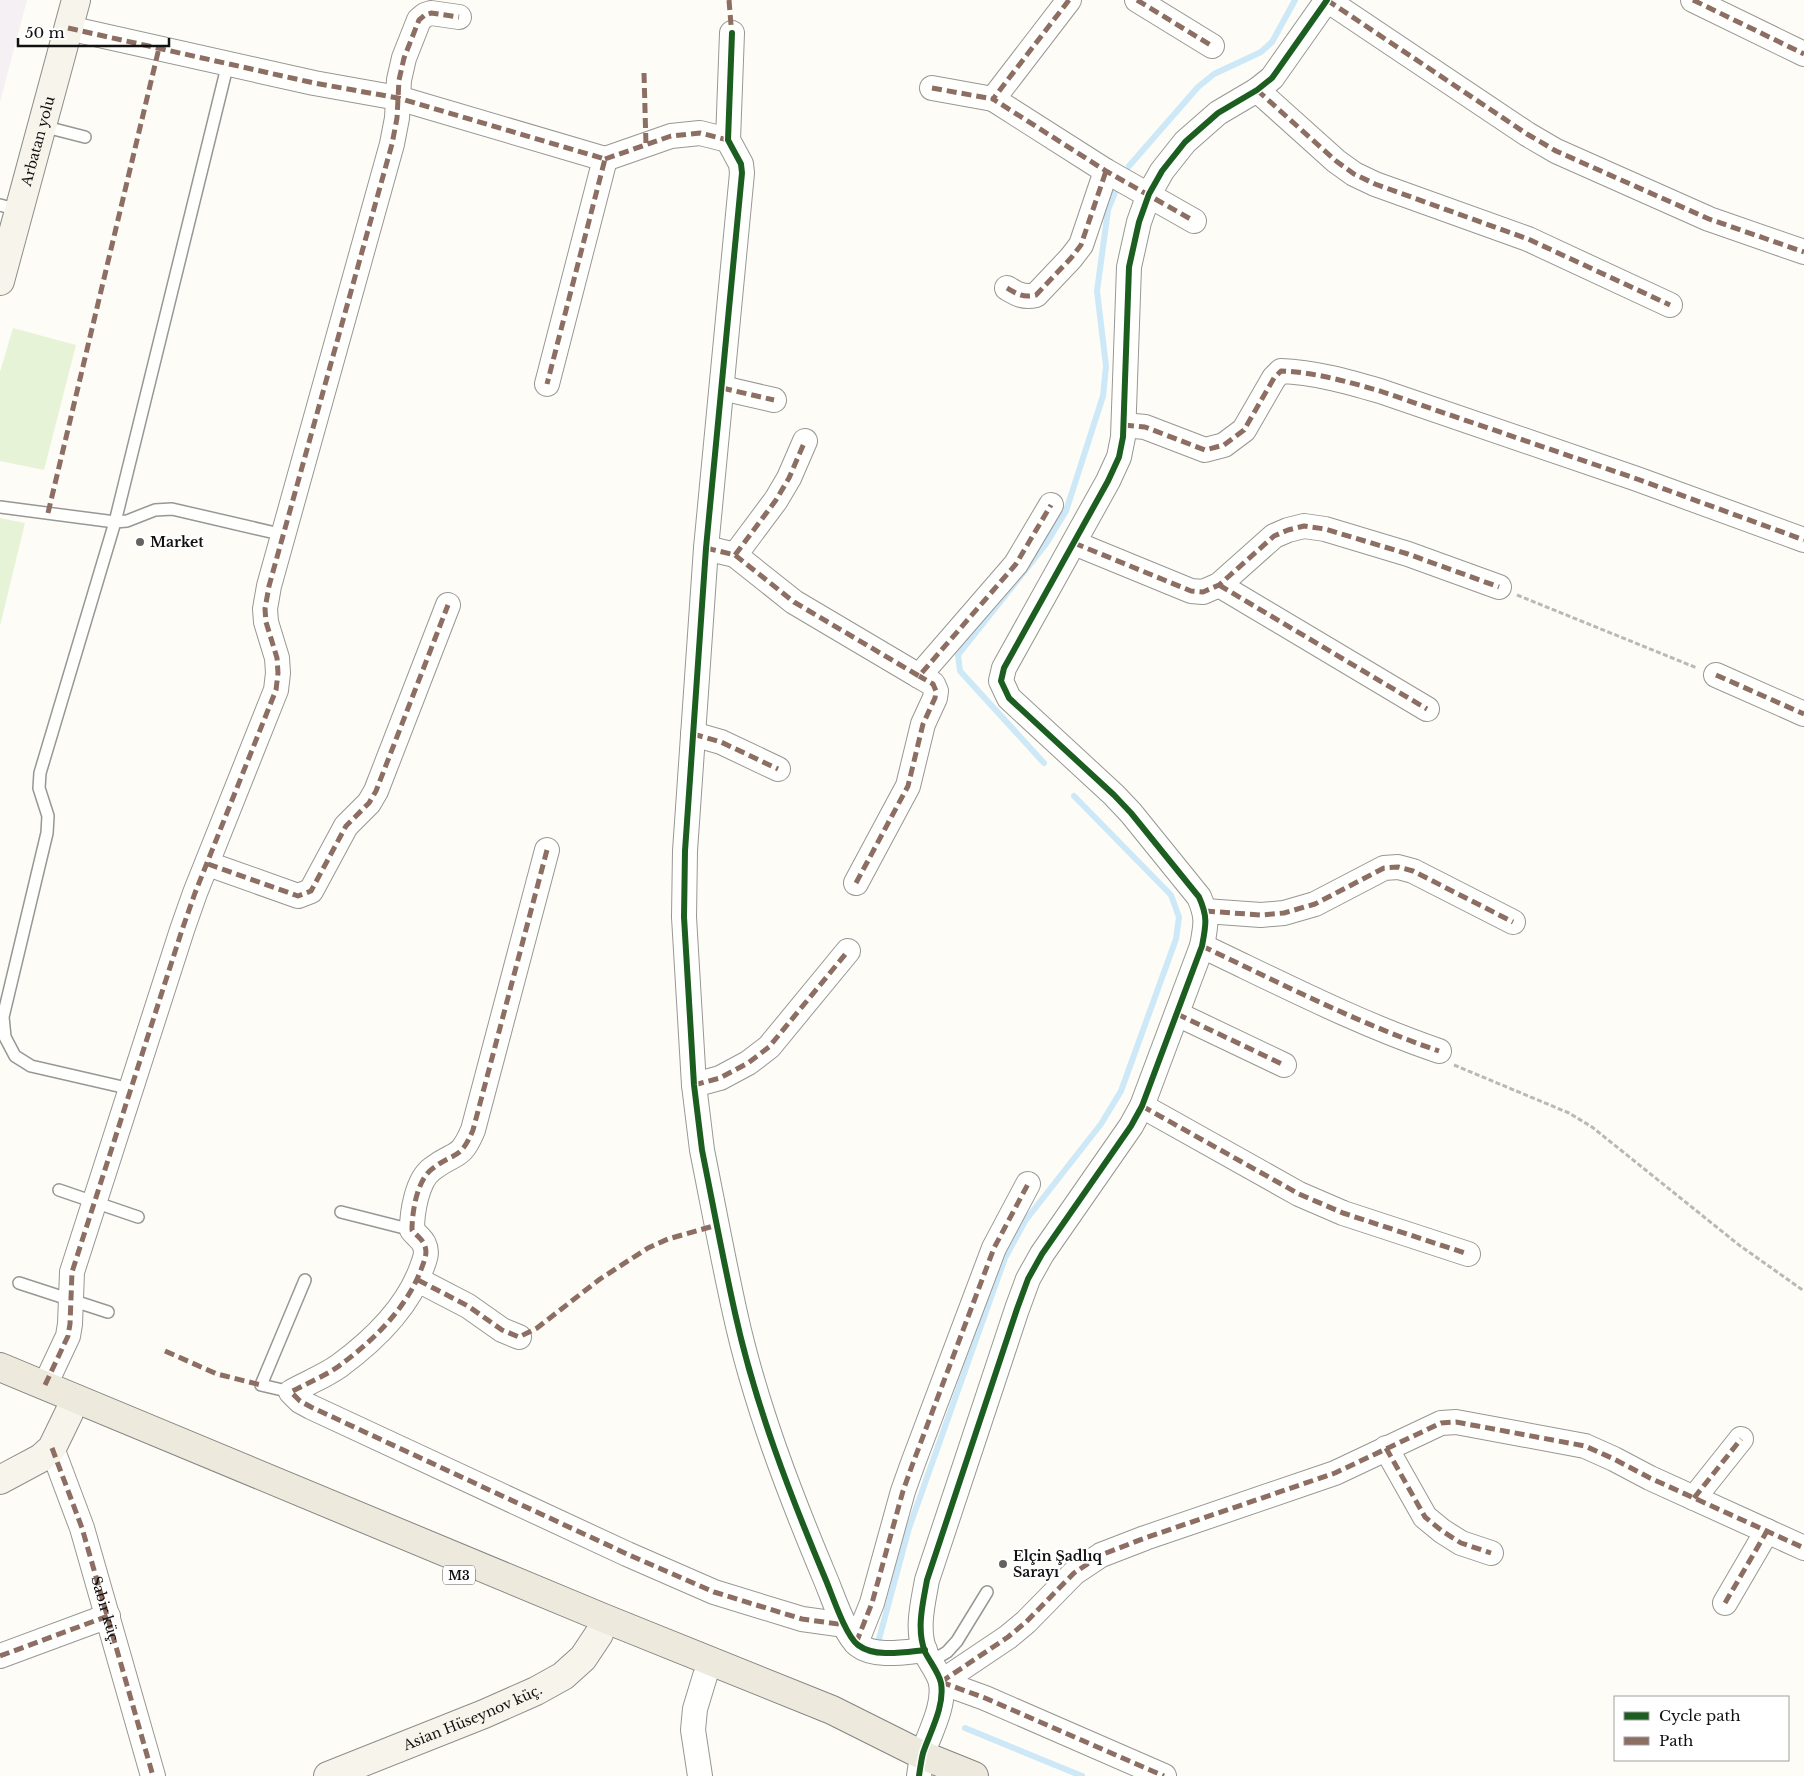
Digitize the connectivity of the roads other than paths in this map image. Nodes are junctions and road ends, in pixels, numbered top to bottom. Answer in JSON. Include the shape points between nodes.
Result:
{"nodes":[{"id":1,"x":76,"y":0,"type":"edge"},
{"id":2,"x":1069,"y":0,"type":"edge"},
{"id":3,"x":1137,"y":0,"type":"edge"},
{"id":4,"x":1327,"y":0,"type":"edge"},
{"id":5,"x":1693,"y":0,"type":"edge"},
{"id":6,"x":459,"y":17,"type":"dead end"},
{"id":7,"x":68,"y":28,"type":"junction"},
{"id":8,"x":732,"y":33,"type":"dead end"},
{"id":9,"x":1212,"y":46,"type":"dead end"},
{"id":10,"x":1804,"y":54,"type":"edge"},
{"id":11,"x":228,"y":63,"type":"junction"},
{"id":12,"x":932,"y":88,"type":"dead end"},
{"id":13,"x":1257,"y":90,"type":"junction"},
{"id":14,"x":398,"y":98,"type":"junction"},
{"id":15,"x":993,"y":99,"type":"junction"},
{"id":16,"x":42,"y":126,"type":"junction"},
{"id":17,"x":85,"y":137,"type":"dead end"},
{"id":18,"x":728,"y":140,"type":"junction"},
{"id":19,"x":605,"y":159,"type":"junction"},
{"id":20,"x":1106,"y":171,"type":"junction"},
{"id":21,"x":1149,"y":194,"type":"junction"},
{"id":22,"x":10,"y":208,"type":"edge"},
{"id":23,"x":1194,"y":221,"type":"dead end"},
{"id":24,"x":1804,"y":252,"type":"edge"},
{"id":25,"x":0,"y":281,"type":"edge"},
{"id":26,"x":1007,"y":288,"type":"dead end"},
{"id":27,"x":1670,"y":306,"type":"dead end"},
{"id":28,"x":547,"y":384,"type":"dead end"},
{"id":29,"x":722,"y":388,"type":"junction"},
{"id":30,"x":774,"y":400,"type":"dead end"},
{"id":31,"x":1124,"y":425,"type":"junction"},
{"id":32,"x":805,"y":441,"type":"dead end"},
{"id":33,"x":1051,"y":505,"type":"dead end"},
{"id":34,"x":0,"y":507,"type":"edge"},
{"id":35,"x":115,"y":522,"type":"junction"},
{"id":36,"x":284,"y":535,"type":"junction"},
{"id":37,"x":1804,"y":540,"type":"edge"},
{"id":38,"x":1074,"y":543,"type":"junction"},
{"id":39,"x":706,"y":548,"type":"junction"},
{"id":40,"x":735,"y":555,"type":"junction"},
{"id":41,"x":1219,"y":585,"type":"junction"},
{"id":42,"x":1499,"y":587,"type":"road end"},
{"id":43,"x":448,"y":605,"type":"dead end"},
{"id":44,"x":919,"y":676,"type":"junction"},
{"id":45,"x":1716,"y":676,"type":"road end"},
{"id":46,"x":1427,"y":709,"type":"dead end"},
{"id":47,"x":1804,"y":714,"type":"edge"},
{"id":48,"x":693,"y":734,"type":"junction"},
{"id":49,"x":778,"y":769,"type":"dead end"},
{"id":50,"x":547,"y":850,"type":"dead end"},
{"id":51,"x":208,"y":864,"type":"junction"},
{"id":52,"x":856,"y":882,"type":"dead end"},
{"id":53,"x":1205,"y":911,"type":"junction"},
{"id":54,"x":1513,"y":922,"type":"dead end"},
{"id":55,"x":1202,"y":946,"type":"junction"},
{"id":56,"x":848,"y":951,"type":"dead end"},
{"id":57,"x":1177,"y":1014,"type":"junction"},
{"id":58,"x":1439,"y":1051,"type":"road end"},
{"id":59,"x":1284,"y":1065,"type":"dead end"},
{"id":60,"x":694,"y":1085,"type":"junction"},
{"id":61,"x":131,"y":1089,"type":"junction"},
{"id":62,"x":1142,"y":1106,"type":"junction"},
{"id":63,"x":1028,"y":1184,"type":"dead end"},
{"id":64,"x":59,"y":1190,"type":"dead end"},
{"id":65,"x":95,"y":1201,"type":"junction"},
{"id":66,"x":341,"y":1212,"type":"dead end"},
{"id":67,"x":138,"y":1217,"type":"dead end"},
{"id":68,"x":412,"y":1230,"type":"junction"},
{"id":69,"x":1468,"y":1254,"type":"dead end"},
{"id":70,"x":305,"y":1280,"type":"dead end"},
{"id":71,"x":418,"y":1280,"type":"junction"},
{"id":72,"x":19,"y":1283,"type":"dead end"},
{"id":73,"x":71,"y":1299,"type":"junction"},
{"id":74,"x":108,"y":1312,"type":"dead end"},
{"id":75,"x":519,"y":1337,"type":"dead end"},
{"id":76,"x":0,"y":1367,"type":"edge"},
{"id":77,"x":0,"y":1384,"type":"edge"},
{"id":78,"x":45,"y":1386,"type":"junction"},
{"id":79,"x":291,"y":1392,"type":"junction"},
{"id":80,"x":69,"y":1413,"type":"junction"},
{"id":81,"x":1742,"y":1439,"type":"dead end"},
{"id":82,"x":52,"y":1448,"type":"junction"},
{"id":83,"x":1386,"y":1448,"type":"junction"},
{"id":84,"x":0,"y":1480,"type":"edge"},
{"id":85,"x":1694,"y":1498,"type":"junction"},
{"id":86,"x":1767,"y":1531,"type":"junction"},
{"id":87,"x":1804,"y":1548,"type":"edge"},
{"id":88,"x":1491,"y":1553,"type":"dead end"},
{"id":89,"x":987,"y":1592,"type":"dead end"},
{"id":90,"x":1725,"y":1603,"type":"dead end"},
{"id":91,"x":108,"y":1616,"type":"junction"},
{"id":92,"x":599,"y":1634,"type":"junction"},
{"id":93,"x":851,"y":1634,"type":"junction"},
{"id":94,"x":0,"y":1656,"type":"edge"},
{"id":95,"x":932,"y":1665,"type":"junction"},
{"id":96,"x":704,"y":1676,"type":"junction"},
{"id":97,"x":921,"y":1766,"type":"edge"},
{"id":98,"x":153,"y":1776,"type":"edge"},
{"id":99,"x":328,"y":1776,"type":"edge"},
{"id":100,"x":700,"y":1776,"type":"edge"},
{"id":101,"x":974,"y":1776,"type":"edge"},
{"id":102,"x":1164,"y":1776,"type":"edge"}],
"edges":[{"from":1,"to":7,"type":"street","name":"Arbatan yolu"},
{"from":2,"to":15,"type":"street"},
{"from":3,"to":9,"type":"street"},
{"from":4,"to":13,"type":"street","via":[[1272,78]]},
{"from":4,"to":24,"type":"street","via":[[1556,151],[1709,219]]},
{"from":5,"to":10,"type":"street"},
{"from":6,"to":14,"type":"street","via":[[431,13],[419,20],[404,58]]},
{"from":7,"to":11,"type":"street"},
{"from":7,"to":16,"type":"street","name":"Arbatan yolu"},
{"from":8,"to":18,"type":"street"},
{"from":11,"to":14,"type":"street"},
{"from":11,"to":35,"type":"lane"},
{"from":12,"to":15,"type":"street"},
{"from":13,"to":21,"type":"street","via":[[1218,114],[1185,142]]},
{"from":13,"to":27,"type":"street","via":[[1354,174],[1528,239]]},
{"from":14,"to":19,"type":"street"},
{"from":14,"to":36,"type":"street","via":[[392,144]]},
{"from":15,"to":20,"type":"street"},
{"from":16,"to":17,"type":"lane"},
{"from":16,"to":22,"type":"street","name":"Arbatan yolu"},
{"from":18,"to":19,"type":"street","via":[[700,133],[671,136]]},
{"from":18,"to":29,"type":"street","via":[[741,164],[742,173]]},
{"from":19,"to":28,"type":"street"},
{"from":20,"to":21,"type":"street"},
{"from":20,"to":26,"type":"street","via":[[1081,244],[1071,258],[1036,295],[1020,296]]},
{"from":21,"to":23,"type":"street"},
{"from":21,"to":31,"type":"street","via":[[1129,267]]},
{"from":22,"to":25,"type":"street","name":"Arbatan yolu"},
{"from":29,"to":30,"type":"street"},
{"from":29,"to":39,"type":"street"},
{"from":31,"to":37,"type":"street","via":[[1152,429],[1205,450],[1224,445],[1244,430],[1274,378],[1281,371],[1294,372],[1380,391]]},
{"from":31,"to":38,"type":"street","via":[[1119,457]]},
{"from":32,"to":40,"type":"street","via":[[785,485]]},
{"from":33,"to":44,"type":"street","via":[[1016,564]]},
{"from":34,"to":35,"type":"lane"},
{"from":35,"to":36,"type":"lane","via":[[155,510],[172,509]]},
{"from":35,"to":61,"type":"lane","via":[[40,773],[39,788],[48,816],[47,832],[3,1017],[5,1037],[15,1056],[31,1066]]},
{"from":36,"to":51,"type":"street","via":[[265,609],[277,658],[276,690]]},
{"from":38,"to":41,"type":"street","via":[[1191,591],[1203,592]]},
{"from":38,"to":53,"type":"street","via":[[1004,668],[1001,681],[1009,698],[1131,813],[1199,896]]},
{"from":39,"to":40,"type":"street"},
{"from":39,"to":48,"type":"street"},
{"from":40,"to":44,"type":"street","via":[[794,602]]},
{"from":41,"to":42,"type":"street","via":[[1274,536],[1304,526],[1325,529],[1408,554]]},
{"from":41,"to":46,"type":"street"},
{"from":43,"to":51,"type":"street","via":[[376,791],[346,826],[311,891],[298,896]]},
{"from":44,"to":52,"type":"street","via":[[933,684],[935,698],[924,724],[908,786]]},
{"from":45,"to":47,"type":"street"},
{"from":48,"to":49,"type":"street","via":[[721,742]]},
{"from":48,"to":60,"type":"street","via":[[684,917]]},
{"from":50,"to":68,"type":"street","via":[[473,1130],[458,1155],[430,1170],[422,1180]]},
{"from":51,"to":61,"type":"street"},
{"from":53,"to":54,"type":"street","via":[[1261,915],[1284,913],[1315,904],[1384,868],[1398,867],[1413,871]]},
{"from":53,"to":55,"type":"street"},
{"from":55,"to":57,"type":"street"},
{"from":55,"to":58,"type":"street","via":[[1360,1021]]},
{"from":56,"to":60,"type":"street","via":[[768,1047],[748,1063],[720,1078]]},
{"from":57,"to":59,"type":"street"},
{"from":57,"to":62,"type":"street"},
{"from":60,"to":93,"type":"street","via":[[702,1150],[735,1315],[761,1409],[797,1512]]},
{"from":61,"to":65,"type":"street"},
{"from":62,"to":69,"type":"street","via":[[1299,1194],[1343,1213]]},
{"from":62,"to":95,"type":"street","via":[[1028,1279],[927,1580],[920,1633]]},
{"from":63,"to":93,"type":"street","via":[[994,1248],[902,1491],[872,1603]]},
{"from":64,"to":65,"type":"lane"},
{"from":65,"to":67,"type":"lane"},
{"from":65,"to":73,"type":"street","via":[[72,1272]]},
{"from":66,"to":68,"type":"lane"},
{"from":68,"to":71,"type":"street","via":[[424,1244],[426,1255]]},
{"from":70,"to":79,"type":"lane","via":[[261,1385]]},
{"from":71,"to":75,"type":"street"},
{"from":71,"to":79,"type":"street","via":[[403,1304],[357,1352]]},
{"from":72,"to":73,"type":"lane"},
{"from":73,"to":74,"type":"lane"},
{"from":73,"to":78,"type":"street","via":[[68,1336]]},
{"from":76,"to":78,"type":"main road"},
{"from":77,"to":80,"type":"main road","number":"M3"},
{"from":78,"to":97,"type":"main road","via":[[832,1710]]},
{"from":79,"to":93,"type":"street","via":[[300,1401],[391,1445],[714,1592]]},
{"from":80,"to":82,"type":"street"},
{"from":80,"to":92,"type":"main road","number":"M3"},
{"from":81,"to":85,"type":"street"},
{"from":82,"to":84,"type":"street","via":[[41,1458]]},
{"from":82,"to":91,"type":"street","name":"Sabir küç.","via":[[82,1528]]},
{"from":83,"to":85,"type":"street","via":[[1441,1423],[1456,1422],[1585,1446]]},
{"from":83,"to":88,"type":"street","via":[[1425,1517],[1461,1544]]},
{"from":83,"to":95,"type":"street","via":[[1335,1473],[1101,1555],[1074,1573],[1008,1637]]},
{"from":85,"to":86,"type":"street"},
{"from":86,"to":87,"type":"street"},
{"from":86,"to":90,"type":"street"},
{"from":89,"to":95,"type":"lane","via":[[957,1641]]},
{"from":91,"to":94,"type":"street"},
{"from":91,"to":98,"type":"street","name":"Sabir küç."},
{"from":92,"to":96,"type":"main road","number":"M3"},
{"from":92,"to":99,"type":"street","name":"Asian Hüseynov küç.","via":[[583,1658],[563,1676],[536,1691]]},
{"from":93,"to":95,"type":"street","via":[[866,1650]]},
{"from":95,"to":97,"type":"street","via":[[940,1699]]},
{"from":95,"to":102,"type":"street","via":[[985,1698]]},
{"from":96,"to":97,"type":"main road","number":"M3"},
{"from":96,"to":100,"type":"street","via":[[694,1709],[693,1730]]},
{"from":97,"to":101,"type":"main road","number":"M3"}]}
